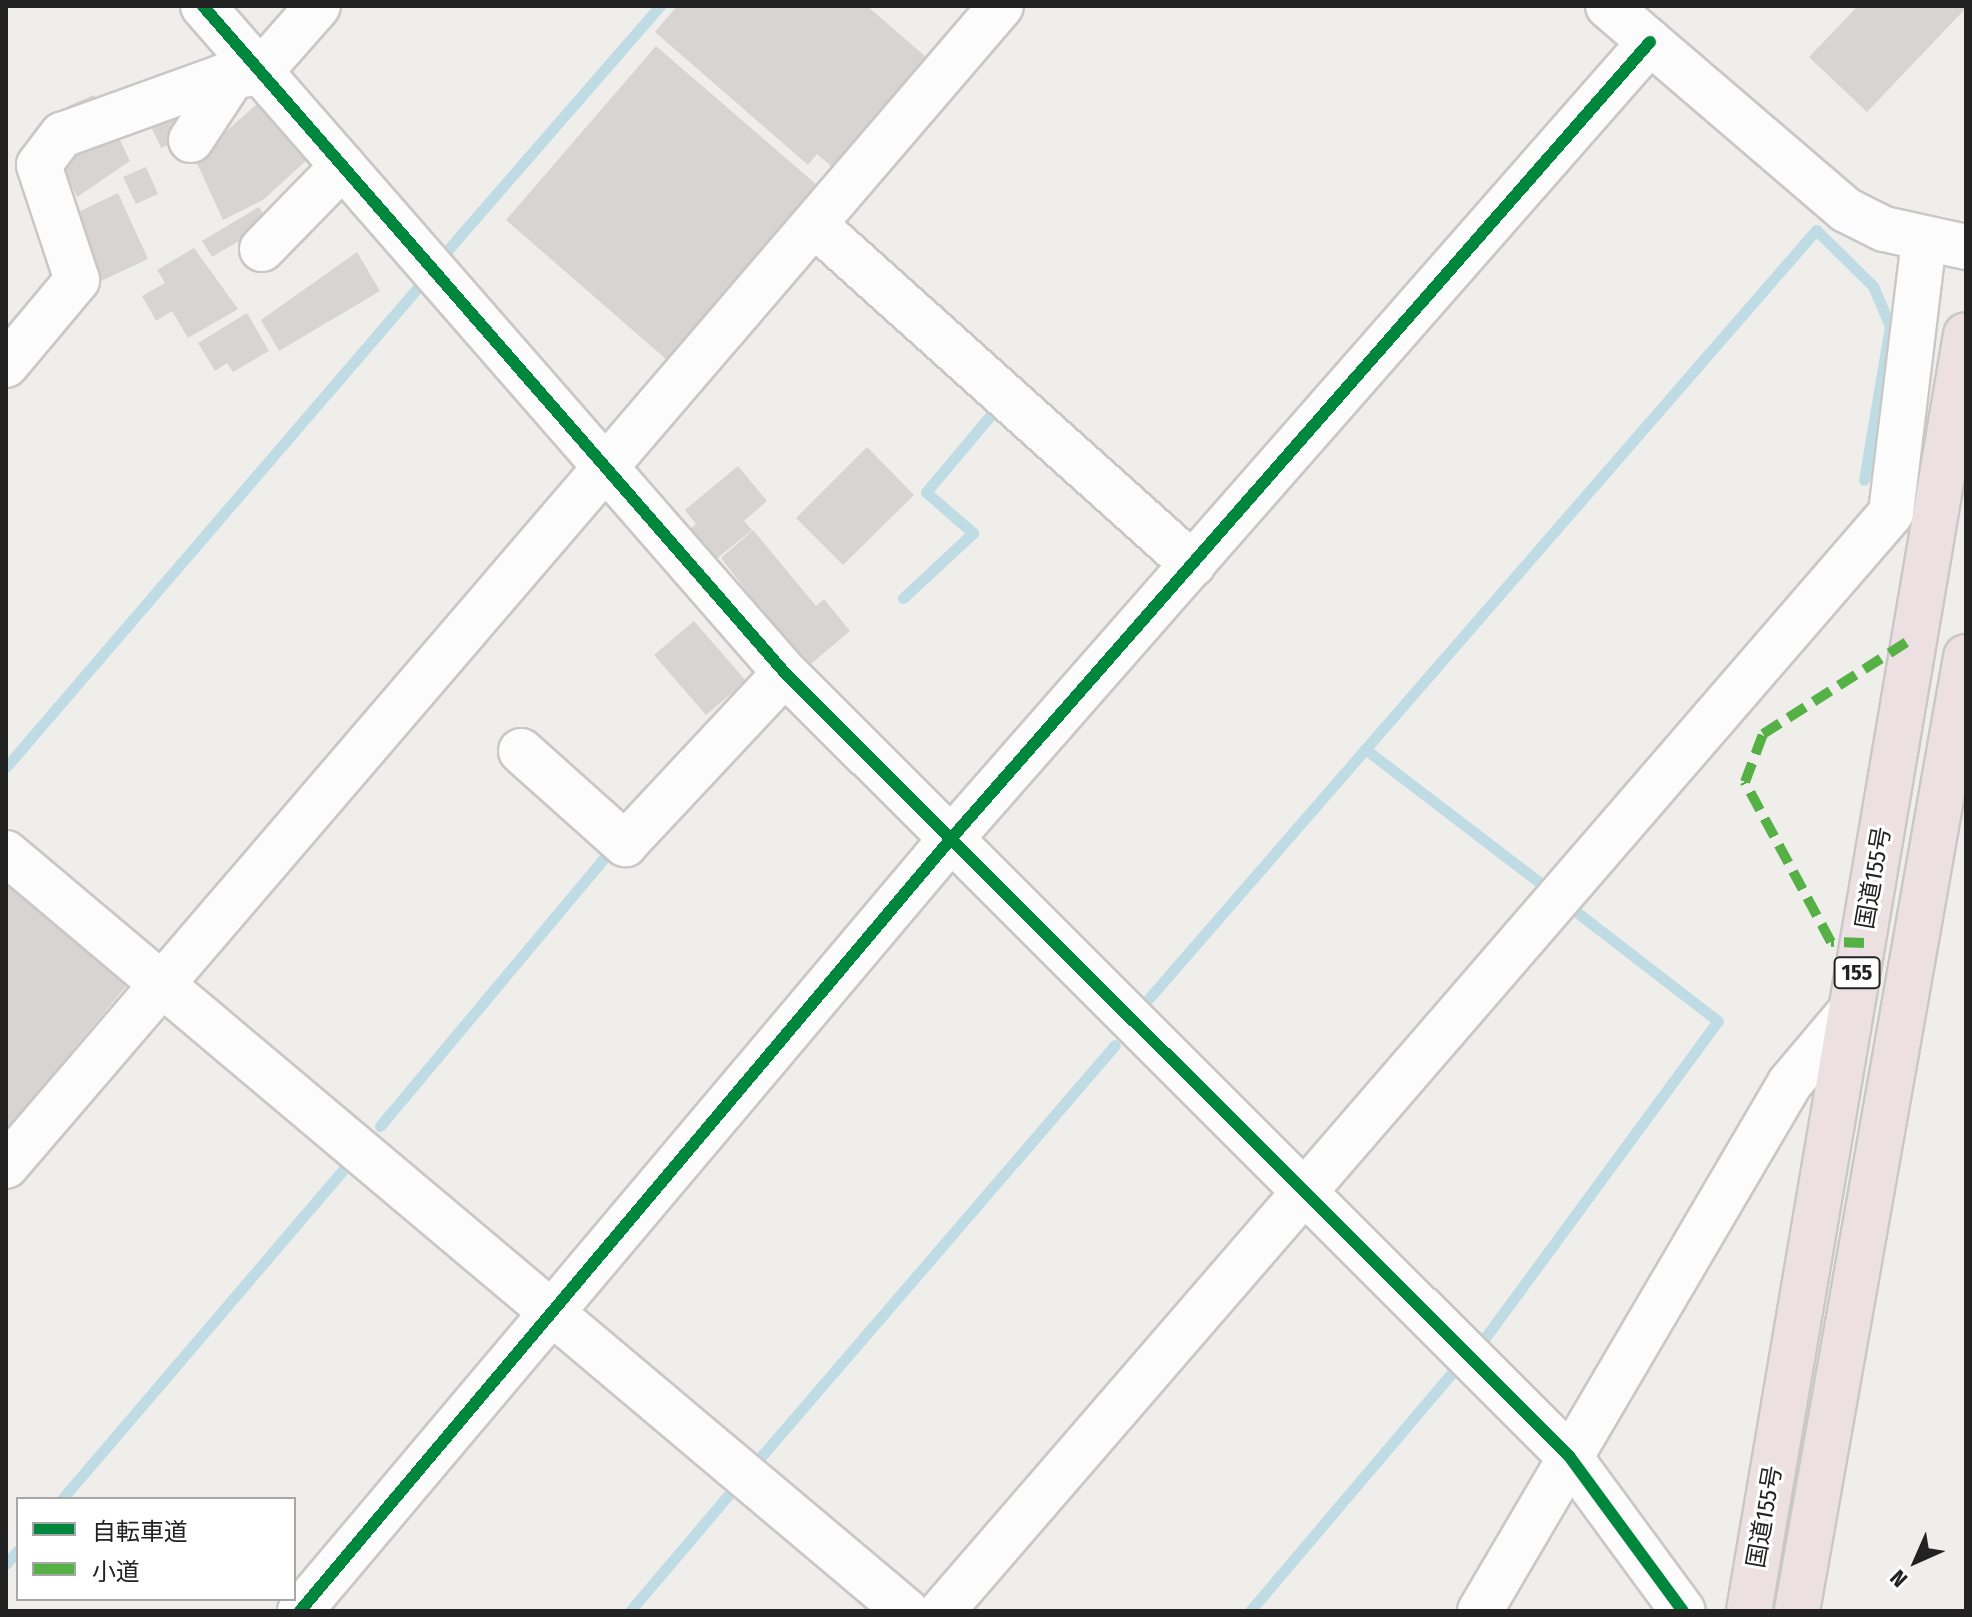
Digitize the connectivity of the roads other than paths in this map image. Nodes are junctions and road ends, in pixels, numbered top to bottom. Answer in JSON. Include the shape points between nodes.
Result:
{"nodes":[{"id":1,"x":203,"y":6,"type":"edge"},
{"id":2,"x":318,"y":6,"type":"edge"},
{"id":3,"x":1001,"y":6,"type":"edge"},
{"id":4,"x":1608,"y":6,"type":"edge"},
{"id":5,"x":1650,"y":42,"type":"junction"},
{"id":6,"x":246,"y":74,"type":"junction"},
{"id":7,"x":191,"y":140,"type":"dead end"},
{"id":8,"x":343,"y":166,"type":"junction"},
{"id":9,"x":815,"y":225,"type":"junction"},
{"id":10,"x":1924,"y":240,"type":"junction"},
{"id":11,"x":1966,"y":247,"type":"edge"},
{"id":12,"x":262,"y":249,"type":"dead end"},
{"id":13,"x":1966,"y":335,"type":"edge"},
{"id":14,"x":6,"y":365,"type":"edge"},
{"id":15,"x":602,"y":467,"type":"junction"},
{"id":16,"x":1193,"y":565,"type":"junction"},
{"id":17,"x":1966,"y":657,"type":"edge"},
{"id":18,"x":785,"y":673,"type":"junction"},
{"id":19,"x":521,"y":751,"type":"dead end"},
{"id":20,"x":949,"y":841,"type":"junction"},
{"id":21,"x":6,"y":853,"type":"edge"},
{"id":22,"x":160,"y":984,"type":"junction"},
{"id":23,"x":1849,"y":1013,"type":"junction"},
{"id":24,"x":6,"y":1166,"type":"edge"},
{"id":25,"x":1305,"y":1195,"type":"junction"},
{"id":26,"x":556,"y":1316,"type":"junction"},
{"id":27,"x":1569,"y":1456,"type":"junction"},
{"id":28,"x":300,"y":1611,"type":"edge"},
{"id":29,"x":906,"y":1611,"type":"edge"},
{"id":30,"x":942,"y":1611,"type":"edge"},
{"id":31,"x":1480,"y":1611,"type":"edge"},
{"id":32,"x":1683,"y":1611,"type":"edge"},
{"id":33,"x":1749,"y":1611,"type":"edge"},
{"id":34,"x":1797,"y":1611,"type":"edge"}],
"edges":[{"from":1,"to":6,"type":"street"},
{"from":2,"to":6,"type":"street"},
{"from":3,"to":9,"type":"street"},
{"from":4,"to":5,"type":"street"},
{"from":5,"to":10,"type":"street","via":[[1846,210]]},
{"from":5,"to":16,"type":"street"},
{"from":6,"to":7,"type":"street"},
{"from":6,"to":8,"type":"street"},
{"from":6,"to":14,"type":"street","via":[[62,135],[39,165],[77,280]]},
{"from":8,"to":12,"type":"street"},
{"from":8,"to":15,"type":"street"},
{"from":9,"to":15,"type":"street"},
{"from":9,"to":16,"type":"street"},
{"from":10,"to":11,"type":"street"},
{"from":10,"to":25,"type":"street","via":[[1891,513]]},
{"from":13,"to":23,"type":"highway","name":"国道155号","number":"155"},
{"from":15,"to":18,"type":"street"},
{"from":15,"to":22,"type":"street"},
{"from":16,"to":20,"type":"street"},
{"from":17,"to":34,"type":"highway","name":"国道155号","number":"155"},
{"from":18,"to":19,"type":"street","via":[[625,844]]},
{"from":18,"to":20,"type":"street"},
{"from":20,"to":25,"type":"street"},
{"from":20,"to":26,"type":"street"},
{"from":21,"to":22,"type":"street"},
{"from":22,"to":24,"type":"street"},
{"from":22,"to":26,"type":"street"},
{"from":23,"to":27,"type":"street","via":[[1790,1083]]},
{"from":23,"to":33,"type":"highway","name":"国道155号","number":"155"},
{"from":25,"to":27,"type":"street"},
{"from":25,"to":30,"type":"street"},
{"from":26,"to":28,"type":"street"},
{"from":26,"to":29,"type":"street"},
{"from":27,"to":31,"type":"street"},
{"from":27,"to":32,"type":"street"}]}
